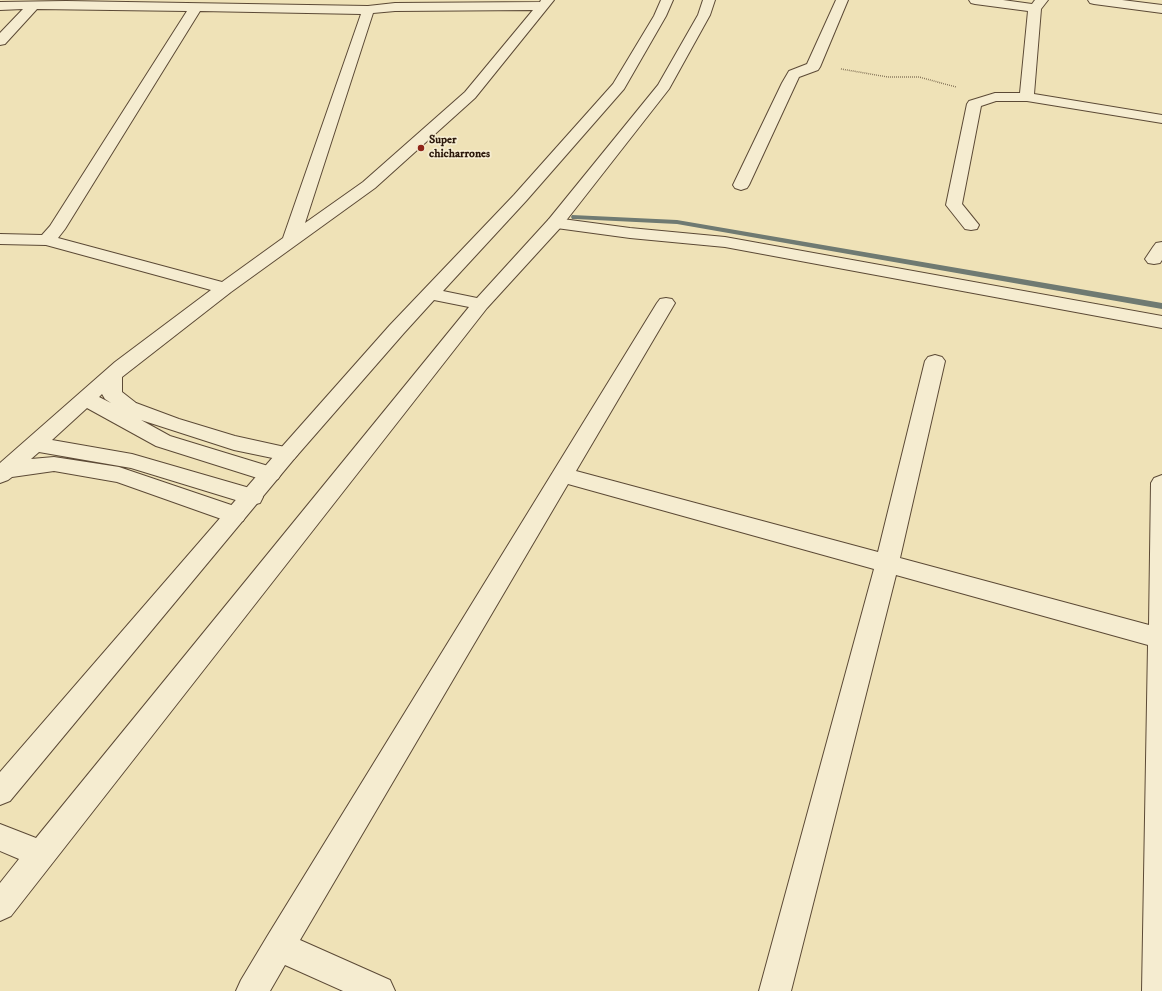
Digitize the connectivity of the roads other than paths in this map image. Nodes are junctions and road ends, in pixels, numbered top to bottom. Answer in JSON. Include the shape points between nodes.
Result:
{"nodes":[{"id":1,"x":666,"y":0,"type":"edge"},
{"id":2,"x":708,"y":0,"type":"edge"},
{"id":3,"x":842,"y":0,"type":"edge"},
{"id":4,"x":975,"y":0,"type":"edge"},
{"id":5,"x":1094,"y":0,"type":"edge"},
{"id":6,"x":68,"y":2,"type":"edge"},
{"id":7,"x":396,"y":3,"type":"edge"},
{"id":8,"x":546,"y":3,"type":"edge"},
{"id":9,"x":225,"y":4,"type":"edge"},
{"id":10,"x":1038,"y":4,"type":"edge"},
{"id":11,"x":0,"y":6,"type":"edge"},
{"id":12,"x":33,"y":6,"type":"junction"},
{"id":13,"x":196,"y":7,"type":"junction"},
{"id":14,"x":1162,"y":9,"type":"edge"},
{"id":15,"x":368,"y":10,"type":"junction"},
{"id":16,"x":0,"y":40,"type":"edge"},
{"id":17,"x":1027,"y":97,"type":"junction"},
{"id":18,"x":1162,"y":119,"type":"edge"},
{"id":19,"x":741,"y":185,"type":"dead end"},
{"id":20,"x":555,"y":223,"type":"junction"},
{"id":21,"x":971,"y":225,"type":"dead end"},
{"id":22,"x":0,"y":240,"type":"edge"},
{"id":23,"x":47,"y":240,"type":"junction"},
{"id":24,"x":291,"y":241,"type":"junction"},
{"id":25,"x":225,"y":288,"type":"junction"},
{"id":26,"x":430,"y":294,"type":"junction"},
{"id":27,"x":666,"y":303,"type":"dead end"},
{"id":28,"x":481,"y":304,"type":"junction"},
{"id":29,"x":1162,"y":322,"type":"edge"},
{"id":30,"x":935,"y":361,"type":"dead end"},
{"id":31,"x":112,"y":375,"type":"junction"},
{"id":32,"x":85,"y":398,"type":"junction"},
{"id":33,"x":35,"y":444,"type":"junction"},
{"id":34,"x":287,"y":454,"type":"junction"},
{"id":35,"x":3,"y":472,"type":"edge"},
{"id":36,"x":270,"y":474,"type":"junction"},
{"id":37,"x":562,"y":474,"type":"junction"},
{"id":38,"x":1162,"y":483,"type":"edge"},
{"id":39,"x":252,"y":496,"type":"junction"},
{"id":40,"x":235,"y":515,"type":"junction"},
{"id":41,"x":887,"y":563,"type":"junction"},
{"id":42,"x":1161,"y":639,"type":"edge"},
{"id":43,"x":0,"y":792,"type":"edge"},
{"id":44,"x":0,"y":837,"type":"edge"},
{"id":45,"x":42,"y":854,"type":"junction"},
{"id":46,"x":0,"y":906,"type":"edge"},
{"id":47,"x":280,"y":946,"type":"junction"},
{"id":48,"x":252,"y":991,"type":"edge"},
{"id":49,"x":379,"y":991,"type":"edge"},
{"id":50,"x":775,"y":991,"type":"edge"},
{"id":51,"x":1158,"y":991,"type":"edge"}],
"edges":[{"from":1,"to":26,"type":"street","via":[[660,16],[619,86],[520,198]]},
{"from":2,"to":20,"type":"street","via":[[704,15],[664,86]]},
{"from":3,"to":19,"type":"street","via":[[812,66],[794,74]]},
{"from":4,"to":10,"type":"street"},
{"from":5,"to":14,"type":"street"},
{"from":6,"to":12,"type":"street"},
{"from":6,"to":13,"type":"street"},
{"from":7,"to":8,"type":"street"},
{"from":7,"to":15,"type":"street"},
{"from":8,"to":24,"type":"street","via":[[470,95],[369,185]]},
{"from":9,"to":13,"type":"street"},
{"from":9,"to":15,"type":"street"},
{"from":10,"to":17,"type":"street"},
{"from":11,"to":12,"type":"street"},
{"from":12,"to":16,"type":"street"},
{"from":13,"to":23,"type":"street","via":[[57,229]]},
{"from":15,"to":24,"type":"street"},
{"from":17,"to":18,"type":"street"},
{"from":17,"to":21,"type":"street","via":[[994,97],[974,104],[954,205]]},
{"from":20,"to":28,"type":"street"},
{"from":20,"to":29,"type":"street","via":[[725,242]]},
{"from":22,"to":23,"type":"street"},
{"from":23,"to":25,"type":"street"},
{"from":24,"to":25,"type":"street"},
{"from":25,"to":31,"type":"street"},
{"from":26,"to":28,"type":"street"},
{"from":26,"to":34,"type":"street"},
{"from":27,"to":37,"type":"street"},
{"from":28,"to":45,"type":"street"},
{"from":30,"to":41,"type":"street"},
{"from":31,"to":32,"type":"street"},
{"from":31,"to":34,"type":"street","via":[[112,394],[129,408],[172,424]]},
{"from":32,"to":33,"type":"street"},
{"from":32,"to":36,"type":"street","via":[[159,440]]},
{"from":33,"to":35,"type":"street"},
{"from":33,"to":39,"type":"street","via":[[132,461]]},
{"from":34,"to":36,"type":"street"},
{"from":35,"to":40,"type":"street","via":[[54,464],[119,475]]},
{"from":36,"to":39,"type":"street"},
{"from":37,"to":41,"type":"street"},
{"from":37,"to":47,"type":"street"},
{"from":38,"to":42,"type":"street"},
{"from":39,"to":40,"type":"street"},
{"from":40,"to":43,"type":"street"},
{"from":41,"to":42,"type":"street"},
{"from":41,"to":50,"type":"street"},
{"from":42,"to":51,"type":"street"},
{"from":44,"to":45,"type":"street"},
{"from":45,"to":46,"type":"street"},
{"from":47,"to":48,"type":"street"},
{"from":47,"to":49,"type":"street"}]}
